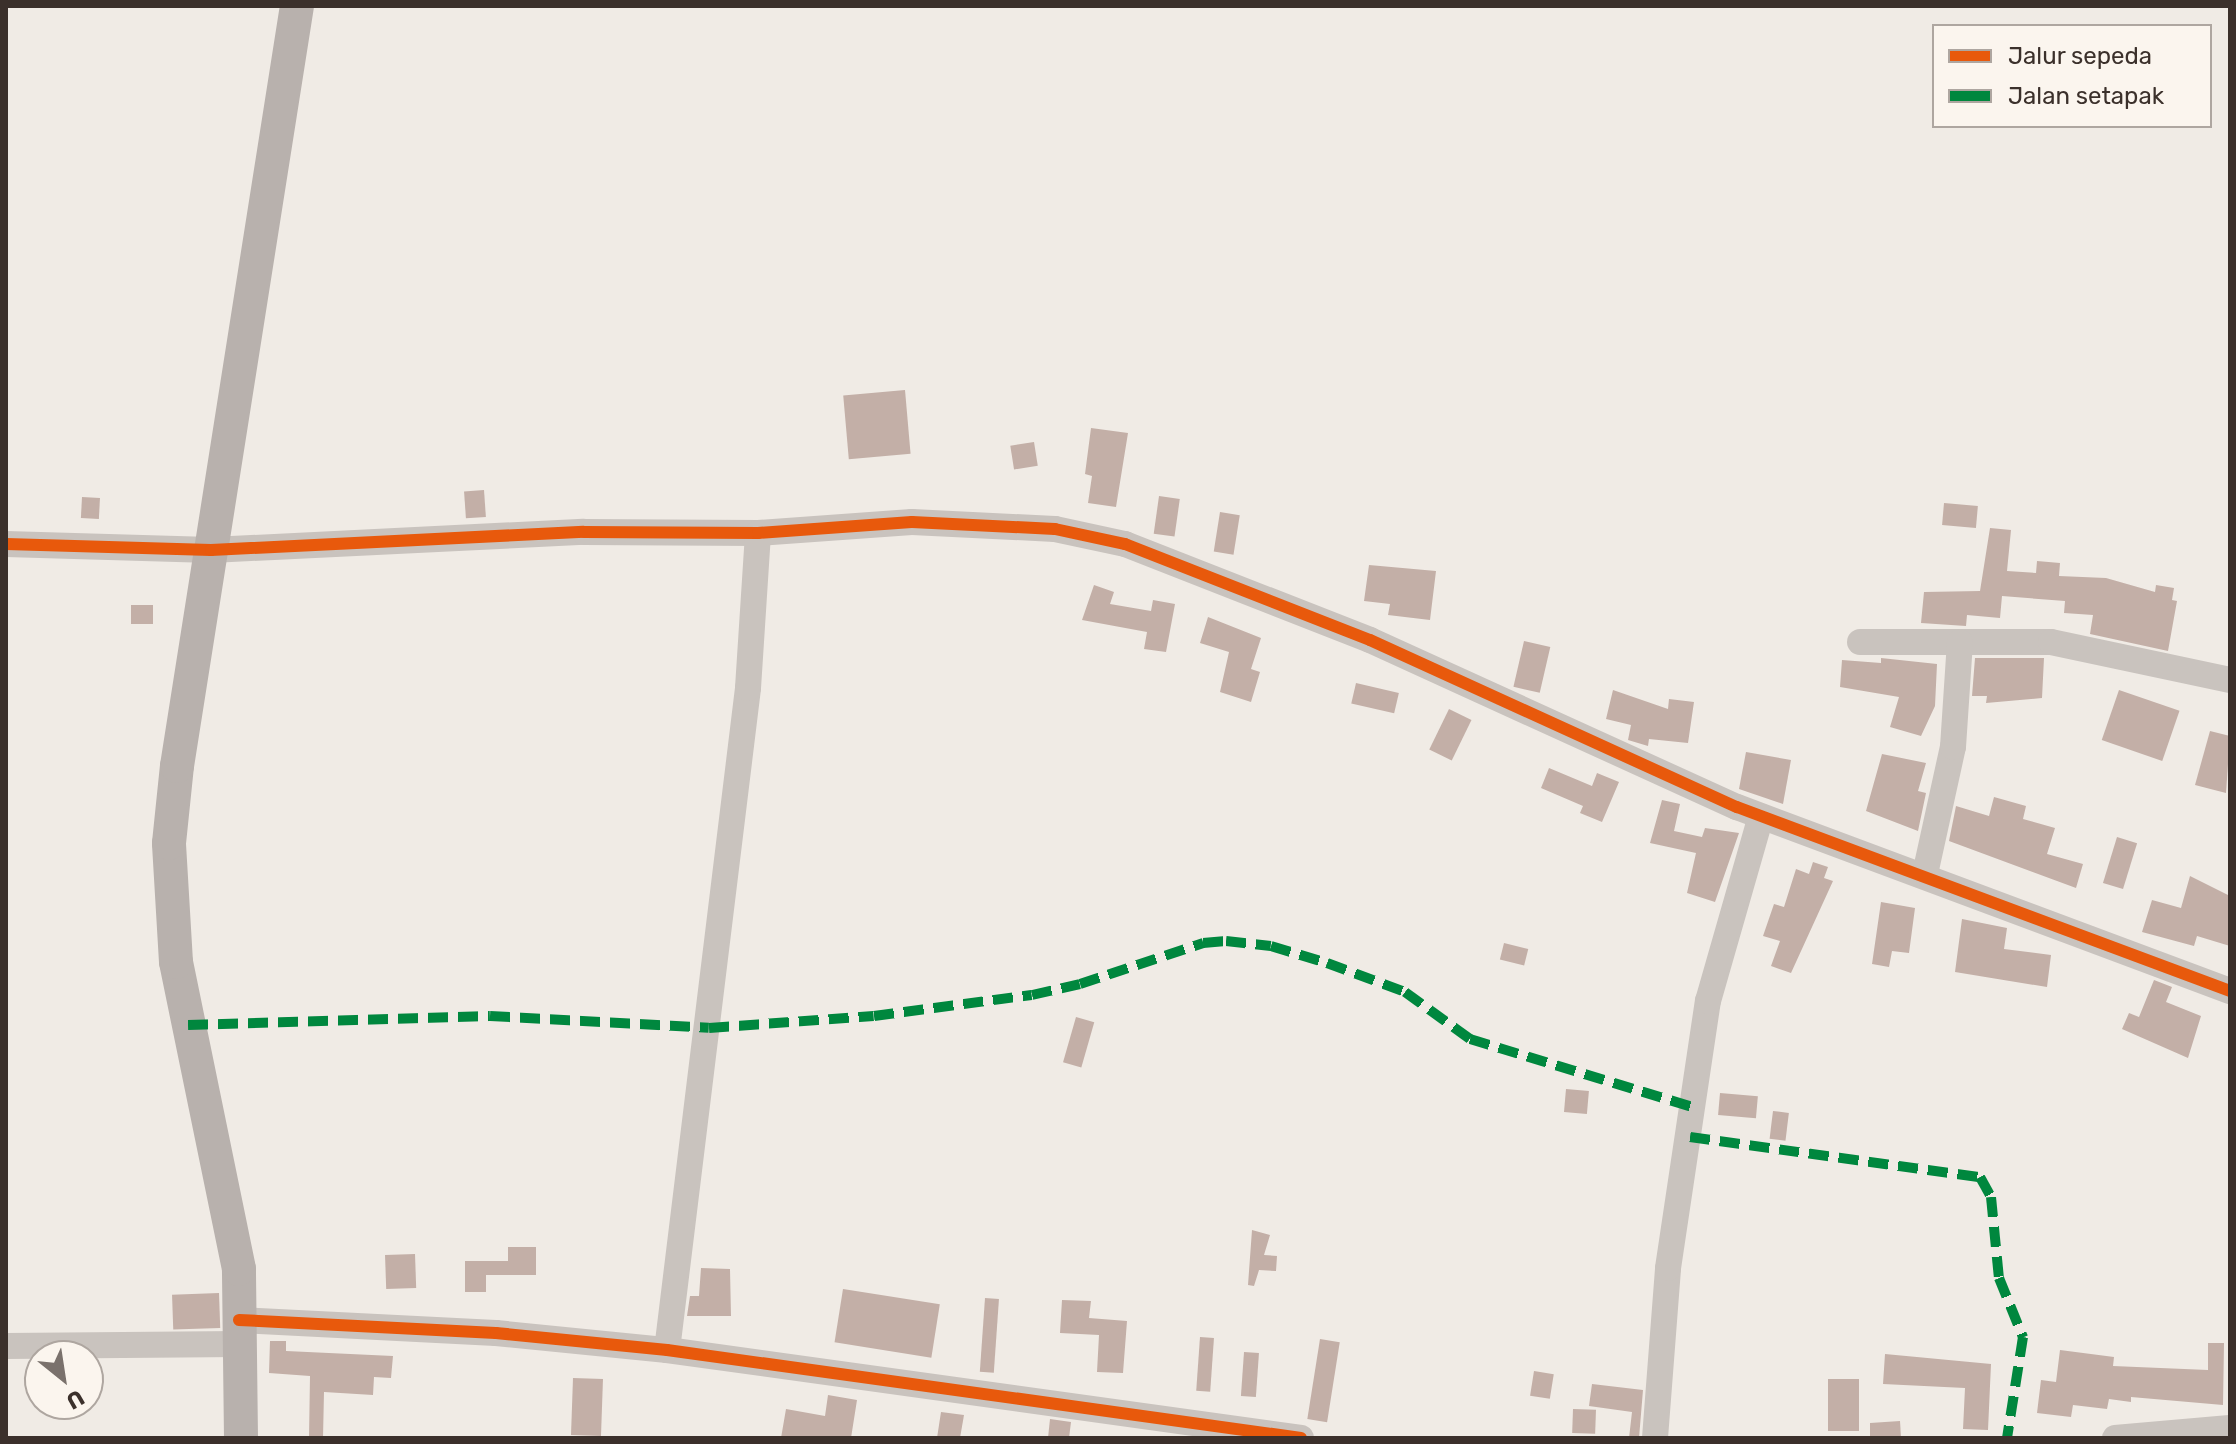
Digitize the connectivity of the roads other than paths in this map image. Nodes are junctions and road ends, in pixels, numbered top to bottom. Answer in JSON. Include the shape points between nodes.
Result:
{"nodes":[{"id":1,"x":297,"y":6,"type":"edge"},
{"id":2,"x":758,"y":533,"type":"junction"},
{"id":3,"x":6,"y":544,"type":"edge"},
{"id":4,"x":211,"y":550,"type":"junction"},
{"id":5,"x":1860,"y":642,"type":"dead end"},
{"id":6,"x":1960,"y":642,"type":"junction"},
{"id":7,"x":2230,"y":680,"type":"edge"},
{"id":8,"x":1761,"y":816,"type":"junction"},
{"id":9,"x":1925,"y":874,"type":"junction"},
{"id":10,"x":2230,"y":991,"type":"edge"},
{"id":11,"x":239,"y":1332,"type":"junction"},
{"id":12,"x":6,"y":1346,"type":"edge"},
{"id":13,"x":667,"y":1350,"type":"junction"},
{"id":14,"x":2230,"y":1428,"type":"edge"},
{"id":15,"x":241,"y":1438,"type":"edge"},
{"id":16,"x":1301,"y":1438,"type":"edge"},
{"id":17,"x":1655,"y":1438,"type":"edge"},
{"id":18,"x":2115,"y":1438,"type":"edge"}],
"edges":[{"from":1,"to":4,"type":"main road"},
{"from":2,"to":4,"type":"street","via":[[584,532]]},
{"from":2,"to":8,"type":"street","via":[[912,522],[1055,529],[1125,544],[1442,670]]},
{"from":2,"to":13,"type":"street","via":[[748,688]]},
{"from":3,"to":4,"type":"street"},
{"from":4,"to":11,"type":"main road","via":[[177,766],[169,843],[171,908],[176,962],[239,1269]]},
{"from":5,"to":6,"type":"street"},
{"from":6,"to":7,"type":"street","via":[[2051,642]]},
{"from":6,"to":9,"type":"street","via":[[1953,747]]},
{"from":8,"to":9,"type":"street"},
{"from":8,"to":17,"type":"street","via":[[1708,1001],[1668,1268]]},
{"from":9,"to":10,"type":"street"},
{"from":11,"to":12,"type":"street"},
{"from":11,"to":13,"type":"street","via":[[496,1333]]},
{"from":11,"to":15,"type":"main road"},
{"from":13,"to":16,"type":"street"},
{"from":14,"to":18,"type":"street"}]}
